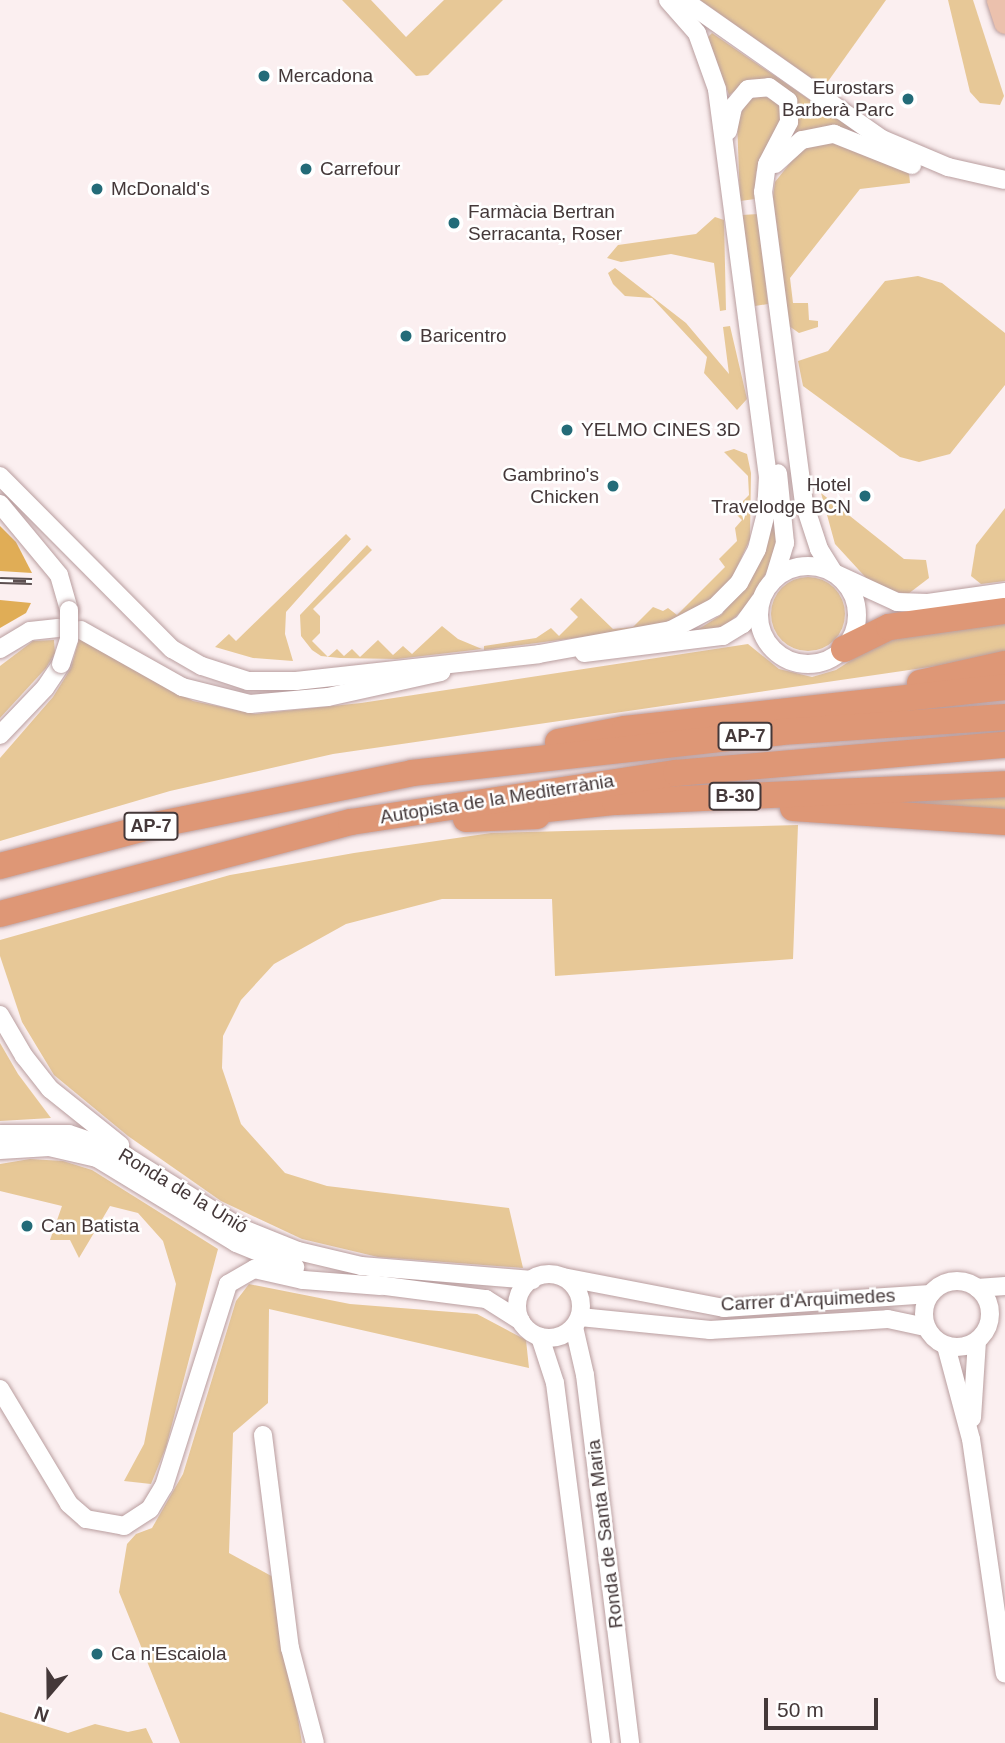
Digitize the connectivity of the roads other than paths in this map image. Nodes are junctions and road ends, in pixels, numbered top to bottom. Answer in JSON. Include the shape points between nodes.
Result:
{"nodes":[{"id":1,"x":668,"y":0,"type":"edge"},
{"id":2,"x":684,"y":0,"type":"edge"},
{"id":3,"x":998,"y":0,"type":"edge"},
{"id":4,"x":1005,"y":22,"type":"edge"},
{"id":5,"x":726,"y":151,"type":"junction"},
{"id":6,"x":1004,"y":180,"type":"edge"},
{"id":7,"x":764,"y":204,"type":"junction"},
{"id":8,"x":753,"y":361,"type":"junction"},
{"id":9,"x":0,"y":475,"type":"edge"},
{"id":10,"x":0,"y":505,"type":"edge"},
{"id":11,"x":834,"y":573,"type":"junction"},
{"id":12,"x":774,"y":579,"type":"junction"},
{"id":13,"x":1005,"y":592,"type":"edge"},
{"id":14,"x":761,"y":600,"type":"junction"},
{"id":15,"x":1005,"y":611,"type":"edge"},
{"id":16,"x":58,"y":628,"type":"dead end"},
{"id":17,"x":81,"y":631,"type":"dead end"},
{"id":18,"x":0,"y":649,"type":"edge"},
{"id":19,"x":844,"y":649,"type":"junction"},
{"id":20,"x":539,"y":654,"type":"junction"},
{"id":21,"x":467,"y":664,"type":"junction"},
{"id":22,"x":1005,"y":664,"type":"edge"},
{"id":23,"x":1005,"y":675,"type":"edge"},
{"id":24,"x":915,"y":685,"type":"junction"},
{"id":25,"x":1005,"y":687,"type":"edge"},
{"id":26,"x":1005,"y":717,"type":"edge"},
{"id":27,"x":0,"y":735,"type":"edge"},
{"id":28,"x":580,"y":736,"type":"junction"},
{"id":29,"x":1005,"y":745,"type":"edge"},
{"id":30,"x":486,"y":763,"type":"junction"},
{"id":31,"x":1005,"y":784,"type":"edge"},
{"id":32,"x":466,"y":819,"type":"junction"},
{"id":33,"x":1005,"y":822,"type":"edge"},
{"id":34,"x":0,"y":866,"type":"edge"},
{"id":35,"x":162,"y":873,"type":"junction"},
{"id":36,"x":0,"y":914,"type":"edge"},
{"id":37,"x":0,"y":1014,"type":"edge"},
{"id":38,"x":0,"y":1134,"type":"edge"},
{"id":39,"x":0,"y":1150,"type":"edge"},
{"id":40,"x":144,"y":1165,"type":"junction"},
{"id":41,"x":563,"y":1278,"type":"junction"},
{"id":42,"x":532,"y":1280,"type":"junction"},
{"id":43,"x":381,"y":1286,"type":"junction"},
{"id":44,"x":1005,"y":1286,"type":"edge"},
{"id":45,"x":976,"y":1288,"type":"junction"},
{"id":46,"x":930,"y":1294,"type":"junction"},
{"id":47,"x":997,"y":1318,"type":"edge"},
{"id":48,"x":521,"y":1321,"type":"junction"},
{"id":49,"x":577,"y":1322,"type":"junction"},
{"id":50,"x":926,"y":1327,"type":"junction"},
{"id":51,"x":540,"y":1337,"type":"junction"},
{"id":52,"x":977,"y":1341,"type":"junction"},
{"id":53,"x":946,"y":1346,"type":"junction"},
{"id":54,"x":0,"y":1389,"type":"edge"},
{"id":55,"x":263,"y":1435,"type":"dead end"},
{"id":56,"x":971,"y":1439,"type":"junction"},
{"id":57,"x":1005,"y":1674,"type":"edge"},
{"id":58,"x":316,"y":1743,"type":"edge"},
{"id":59,"x":601,"y":1743,"type":"edge"},
{"id":60,"x":631,"y":1743,"type":"edge"}],
"edges":[{"from":1,"to":5,"type":"street","via":[[697,33],[710,59]]},
{"from":2,"to":6,"type":"street","via":[[882,139],[948,167]]},
{"from":3,"to":4,"type":"main road"},
{"from":5,"to":7,"type":"street","via":[[730,115],[742,94],[761,86],[783,95],[791,114],[764,174]]},
{"from":5,"to":8,"type":"street"},
{"from":6,"to":7,"type":"street","via":[[932,173],[846,137],[824,135],[802,140],[783,153],[771,171]]},
{"from":7,"to":11,"type":"street","via":[[803,503],[819,550]]},
{"from":8,"to":12,"type":"street","via":[[769,407],[785,532]]},
{"from":8,"to":20,"type":"street","via":[[768,494],[757,549],[739,583],[696,620],[671,630]]},
{"from":9,"to":21,"type":"street","via":[[158,636],[202,666],[248,681],[279,683]]},
{"from":10,"to":27,"type":"street","bridge":true,"via":[[59,575],[69,610],[69,639],[61,664],[45,688]]},
{"from":11,"to":12,"type":"street","via":[[803,566]]},
{"from":11,"to":13,"type":"street","via":[[897,601],[928,603]]},
{"from":11,"to":19,"type":"street","via":[[845,583],[857,609],[852,637]]},
{"from":12,"to":14,"type":"street"},
{"from":14,"to":19,"type":"street","via":[[762,633],[783,658],[815,664]]},
{"from":14,"to":20,"type":"street","via":[[743,624],[723,636],[611,653]]},
{"from":15,"to":19,"type":"highway","via":[[889,627]]},
{"from":16,"to":18,"type":"street","via":[[30,631]]},
{"from":17,"to":21,"type":"street","via":[[182,687],[250,704],[328,697],[408,682]]},
{"from":20,"to":21,"type":"street"},
{"from":22,"to":24,"type":"highway"},
{"from":23,"to":24,"type":"highway"},
{"from":24,"to":28,"type":"highway","via":[[645,715]]},
{"from":25,"to":28,"type":"highway"},
{"from":26,"to":30,"type":"highway","name":"Autopista de la Mediterrània","number":"AP-7","via":[[844,727]]},
{"from":28,"to":30,"type":"highway"},
{"from":29,"to":35,"type":"highway","name":"Autopista de la Mediterrània","number":"AP-7","via":[[792,761],[566,787],[351,822]]},
{"from":30,"to":34,"type":"highway","name":"Autopista de la Mediterrània","number":"AP-7","via":[[304,793]]},
{"from":31,"to":32,"type":"highway","number":"B-30","via":[[615,802]]},
{"from":32,"to":33,"type":"highway","via":[[786,808]]},
{"from":32,"to":35,"type":"highway","via":[[249,863]]},
{"from":35,"to":36,"type":"highway","name":"Autopista de la Mediterrània","number":"AP-7"},
{"from":37,"to":40,"type":"street","via":[[50,1089]]},
{"from":38,"to":40,"type":"street","name":"Ronda de la Unió","via":[[69,1134]]},
{"from":39,"to":43,"type":"street","name":"Ronda de la Unió","via":[[49,1147],[89,1155],[236,1243],[314,1273]]},
{"from":40,"to":42,"type":"street","name":"Ronda de la Unió","via":[[241,1228],[298,1251],[361,1266]]},
{"from":41,"to":42,"type":"street","via":[[552,1275]]},
{"from":41,"to":46,"type":"street","name":"Carrer d'Arquimedes","via":[[724,1308]]},
{"from":41,"to":49,"type":"street","via":[[579,1293]]},
{"from":42,"to":48,"type":"street","via":[[519,1297]]},
{"from":43,"to":48,"type":"street","name":"Ronda de la Unió","via":[[486,1299]]},
{"from":43,"to":54,"type":"street","via":[[303,1280],[254,1269],[228,1284],[164,1486],[150,1509],[124,1526],[102,1525],[69,1504]]},
{"from":44,"to":45,"type":"street"},
{"from":45,"to":46,"type":"street","via":[[960,1281],[946,1283]]},
{"from":45,"to":47,"type":"street"},
{"from":46,"to":50,"type":"street","via":[[925,1305]]},
{"from":47,"to":52,"type":"street"},
{"from":48,"to":51,"type":"street"},
{"from":49,"to":50,"type":"street","name":"Carrer d'Arquimedes","via":[[710,1330],[888,1319]]},
{"from":49,"to":51,"type":"street","via":[[559,1337]]},
{"from":49,"to":60,"type":"street","name":"Ronda de Santa Maria"},
{"from":50,"to":53,"type":"street"},
{"from":51,"to":59,"type":"street","name":"Ronda de Santa Maria","via":[[555,1383]]},
{"from":52,"to":53,"type":"street","via":[[958,1348]]},
{"from":52,"to":56,"type":"street","via":[[971,1377]]},
{"from":53,"to":56,"type":"street"},
{"from":55,"to":58,"type":"street","via":[[290,1648]]},
{"from":56,"to":57,"type":"street"}]}
